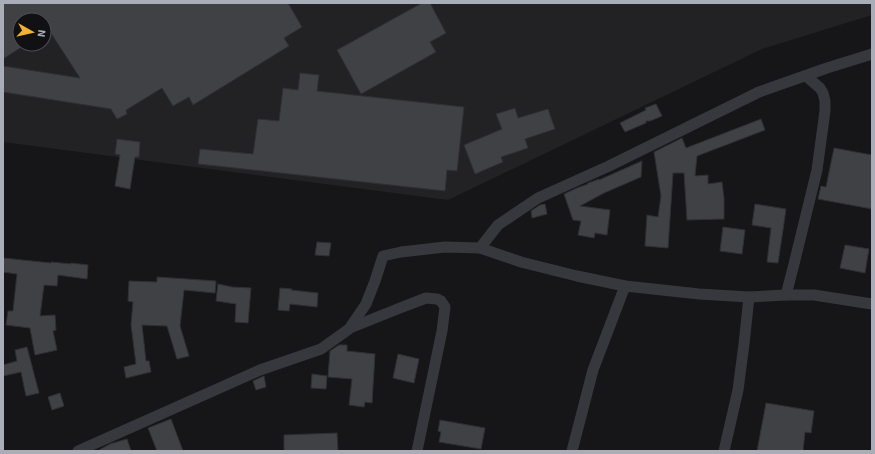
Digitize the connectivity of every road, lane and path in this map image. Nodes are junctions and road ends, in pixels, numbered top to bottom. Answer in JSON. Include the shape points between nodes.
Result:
{"nodes":[{"id":1,"x":872,"y":54,"type":"edge"},
{"id":2,"x":806,"y":76,"type":"junction"},
{"id":3,"x":480,"y":248,"type":"junction"},
{"id":4,"x":625,"y":286,"type":"junction"},
{"id":5,"x":786,"y":294,"type":"junction"},
{"id":6,"x":749,"y":297,"type":"junction"},
{"id":7,"x":872,"y":304,"type":"edge"},
{"id":8,"x":349,"y":329,"type":"junction"},
{"id":9,"x":78,"y":451,"type":"edge"},
{"id":10,"x":417,"y":451,"type":"edge"},
{"id":11,"x":572,"y":451,"type":"edge"},
{"id":12,"x":724,"y":451,"type":"edge"}],
"edges":[{"from":1,"to":2,"type":"street"},
{"from":2,"to":3,"type":"street","via":[[759,92],[538,198],[498,225]]},
{"from":2,"to":5,"type":"street","via":[[823,93],[825,111],[817,170]]},
{"from":3,"to":4,"type":"street","via":[[521,262]]},
{"from":3,"to":8,"type":"street","via":[[445,247],[383,256],[366,304]]},
{"from":4,"to":6,"type":"street"},
{"from":4,"to":11,"type":"street","via":[[593,370]]},
{"from":5,"to":6,"type":"street"},
{"from":5,"to":7,"type":"street","via":[[814,295]]},
{"from":6,"to":12,"type":"street","via":[[738,390]]},
{"from":8,"to":9,"type":"street","via":[[321,349],[260,370]]},
{"from":8,"to":10,"type":"street","via":[[426,298],[437,298],[441,301],[444,307],[442,331]]}]}
